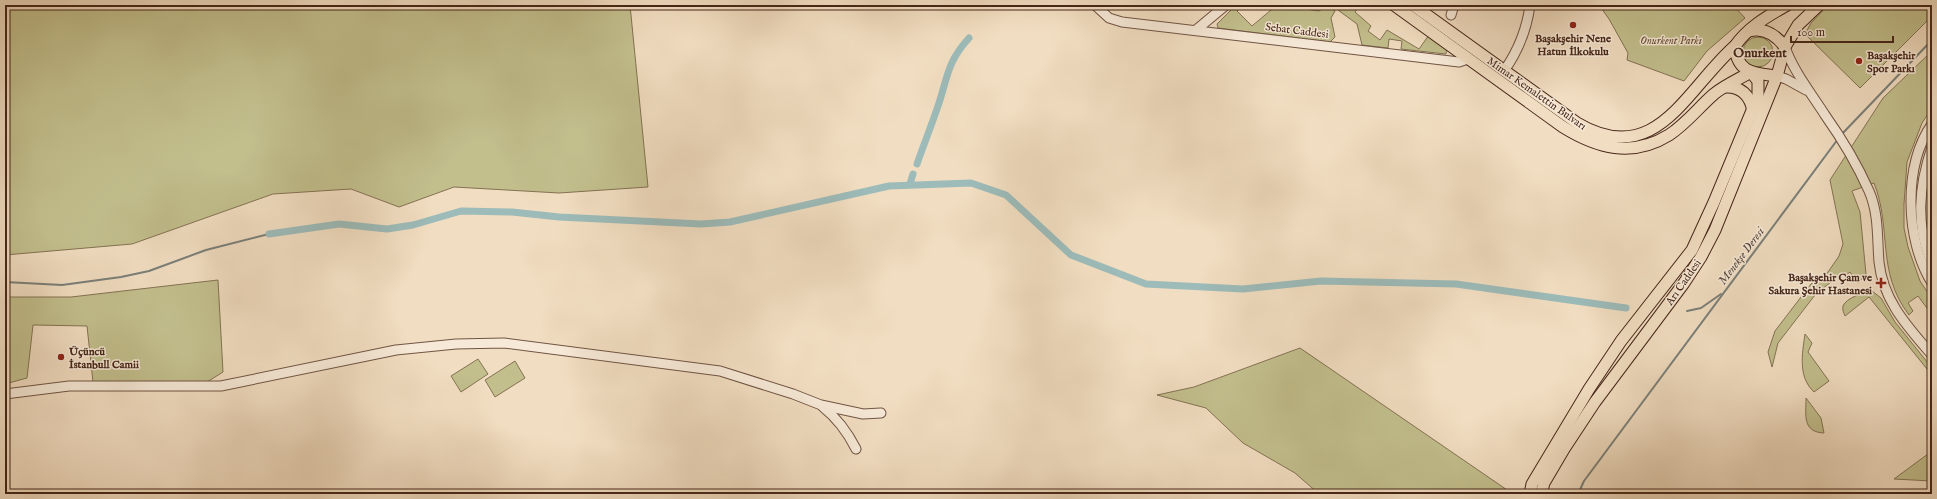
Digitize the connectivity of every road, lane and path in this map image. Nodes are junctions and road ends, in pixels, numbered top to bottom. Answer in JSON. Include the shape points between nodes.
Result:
{"nodes":[{"id":1,"x":1095,"y":5,"type":"edge"},
{"id":2,"x":1226,"y":5,"type":"edge"},
{"id":3,"x":1394,"y":5,"type":"edge"},
{"id":4,"x":1413,"y":5,"type":"edge"},
{"id":5,"x":1454,"y":5,"type":"edge"},
{"id":6,"x":1530,"y":5,"type":"edge"},
{"id":7,"x":1787,"y":5,"type":"edge"},
{"id":8,"x":1819,"y":5,"type":"edge"},
{"id":9,"x":1451,"y":15,"type":"dead end"},
{"id":10,"x":1196,"y":30,"type":"junction"},
{"id":11,"x":1749,"y":31,"type":"junction"},
{"id":12,"x":1735,"y":46,"type":"junction"},
{"id":13,"x":1785,"y":47,"type":"junction"},
{"id":14,"x":1468,"y":59,"type":"junction"},
{"id":15,"x":1504,"y":71,"type":"junction"},
{"id":16,"x":1751,"y":72,"type":"junction"},
{"id":17,"x":1777,"y":76,"type":"junction"},
{"id":18,"x":1725,"y":87,"type":"junction"},
{"id":19,"x":1810,"y":93,"type":"junction"},
{"id":20,"x":1752,"y":110,"type":"junction"},
{"id":21,"x":1932,"y":124,"type":"edge"},
{"id":22,"x":1932,"y":147,"type":"edge"},
{"id":23,"x":1932,"y":264,"type":"edge"},
{"id":24,"x":1932,"y":283,"type":"edge"},
{"id":25,"x":1932,"y":356,"type":"edge"},
{"id":26,"x":5,"y":394,"type":"edge"},
{"id":27,"x":821,"y":405,"type":"junction"},
{"id":28,"x":881,"y":413,"type":"dead end"},
{"id":29,"x":856,"y":449,"type":"dead end"},
{"id":30,"x":1530,"y":494,"type":"edge"},
{"id":31,"x":1541,"y":494,"type":"edge"}],
"edges":[{"from":1,"to":10,"type":"street","name":"Sebat Caddesi","via":[[1109,18],[1122,22]]},
{"from":2,"to":10,"type":"street"},
{"from":3,"to":14,"type":"main road"},
{"from":4,"to":15,"type":"main road","name":"Mimar Kemalettin Bulvarı"},
{"from":5,"to":9,"type":"street"},
{"from":6,"to":15,"type":"street","via":[[1529,18],[1520,44]]},
{"from":7,"to":11,"type":"main road","via":[[1763,18]]},
{"from":8,"to":13,"type":"main road","via":[[1798,25]]},
{"from":10,"to":14,"type":"street","name":"Sebat Caddesi","via":[[1459,62]]},
{"from":11,"to":12,"type":"main road"},
{"from":11,"to":13,"type":"main road","via":[[1756,29],[1769,32]]},
{"from":12,"to":15,"type":"main road","name":"Mimar Kemalettin Bulvarı","via":[[1660,125],[1638,135],[1618,138],[1592,132],[1558,111]]},
{"from":12,"to":16,"type":"main road","via":[[1739,62]]},
{"from":13,"to":17,"type":"main road","name":"Arı Caddesi"},
{"from":13,"to":19,"type":"street"},
{"from":14,"to":18,"type":"main road","via":[[1578,136],[1612,148],[1641,146],[1669,135]]},
{"from":16,"to":17,"type":"main road"},
{"from":16,"to":18,"type":"main road"},
{"from":16,"to":20,"type":"main road","name":"Arı Caddesi","via":[[1758,81],[1759,89]]},
{"from":17,"to":19,"type":"street","via":[[1799,85]]},
{"from":17,"to":31,"type":"main road","name":"Arı Caddesi","via":[[1715,230],[1701,257],[1594,402],[1544,482]]},
{"from":18,"to":20,"type":"main road","via":[[1731,86],[1743,91],[1751,103]]},
{"from":19,"to":25,"type":"street","via":[[1844,143],[1870,192],[1876,214],[1882,279],[1890,302],[1906,326]]},
{"from":20,"to":30,"type":"main road","name":"Arı Caddesi","via":[[1692,250],[1621,341],[1589,389],[1532,484]]},
{"from":21,"to":24,"type":"street","via":[[1916,158],[1912,213],[1920,260]]},
{"from":22,"to":23,"type":"street","via":[[1923,179],[1920,208],[1923,237]]},
{"from":26,"to":27,"type":"street","via":[[69,386],[221,386],[396,350],[456,344],[504,343],[720,371]]},
{"from":27,"to":28,"type":"street","via":[[863,414]]},
{"from":27,"to":29,"type":"street","via":[[847,431]]}]}
